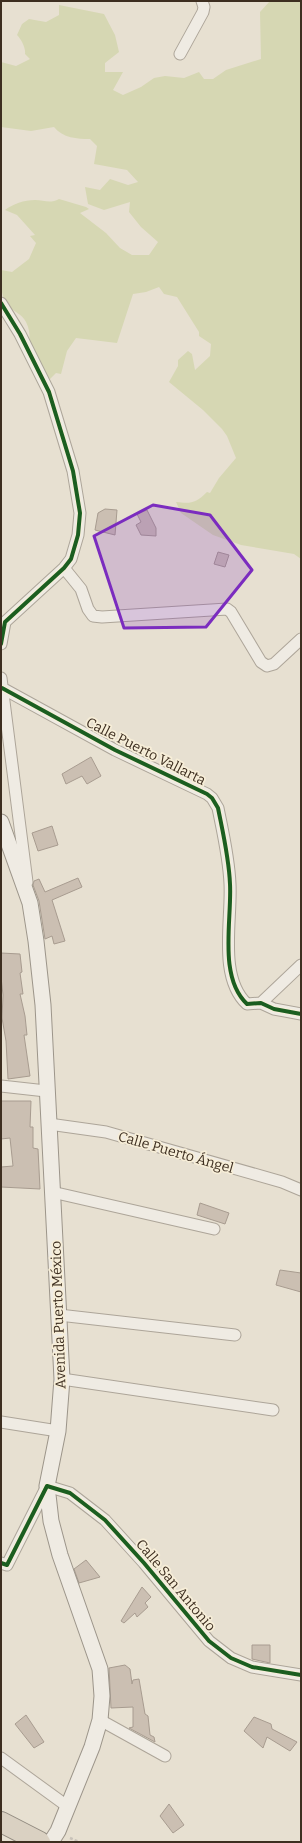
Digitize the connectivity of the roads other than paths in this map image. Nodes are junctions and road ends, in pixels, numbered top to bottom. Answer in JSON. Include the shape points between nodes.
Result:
{"nodes":[{"id":1,"x":202,"y":1,"type":"edge"},
{"id":2,"x":180,"y":54,"type":"dead end"},
{"id":3,"x":1,"y":303,"type":"edge"},
{"id":4,"x":64,"y":568,"type":"junction"},
{"id":5,"x":301,"y":638,"type":"edge"},
{"id":6,"x":1,"y":644,"type":"edge"},
{"id":7,"x":1,"y":683,"type":"edge"},
{"id":8,"x":1,"y":822,"type":"edge"},
{"id":9,"x":30,"y":903,"type":"junction"},
{"id":10,"x":301,"y":966,"type":"edge"},
{"id":11,"x":261,"y":1003,"type":"junction"},
{"id":12,"x":301,"y":1014,"type":"edge"},
{"id":13,"x":1,"y":1086,"type":"edge"},
{"id":14,"x":46,"y":1091,"type":"junction"},
{"id":15,"x":49,"y":1124,"type":"junction"},
{"id":16,"x":301,"y":1190,"type":"edge"},
{"id":17,"x":52,"y":1192,"type":"junction"},
{"id":18,"x":214,"y":1228,"type":"dead end"},
{"id":19,"x":59,"y":1315,"type":"junction"},
{"id":20,"x":235,"y":1335,"type":"dead end"},
{"id":21,"x":62,"y":1379,"type":"junction"},
{"id":22,"x":273,"y":1410,"type":"dead end"},
{"id":23,"x":1,"y":1422,"type":"edge"},
{"id":24,"x":58,"y":1431,"type":"junction"},
{"id":25,"x":47,"y":1486,"type":"junction"},
{"id":26,"x":1,"y":1563,"type":"edge"},
{"id":27,"x":301,"y":1675,"type":"edge"},
{"id":28,"x":100,"y":1720,"type":"junction"},
{"id":29,"x":164,"y":1756,"type":"dead end"},
{"id":30,"x":1,"y":1758,"type":"edge"},
{"id":31,"x":67,"y":1806,"type":"junction"},
{"id":32,"x":1,"y":1822,"type":"edge"},
{"id":33,"x":40,"y":1842,"type":"edge"},
{"id":34,"x":51,"y":1842,"type":"edge"}],
"edges":[{"from":1,"to":2,"type":"street","via":[[203,12]]},
{"from":3,"to":4,"type":"street","via":[[26,344],[49,392],[73,471],[80,514],[78,535],[71,559]]},
{"from":4,"to":5,"type":"street","via":[[81,589],[93,616],[227,609],[261,662],[267,666],[274,664]]},
{"from":4,"to":6,"type":"street","via":[[6,622]]},
{"from":7,"to":9,"type":"street"},
{"from":7,"to":11,"type":"street","name":"Calle Puerto Vallarta","via":[[115,750],[212,798],[218,808],[230,883],[232,980],[240,998],[247,1004]]},
{"from":8,"to":9,"type":"main road","name":"Avenida Puerto México"},
{"from":9,"to":14,"type":"main road","name":"Avenida Puerto México","via":[[43,1005]]},
{"from":10,"to":11,"type":"street"},
{"from":11,"to":12,"type":"street","name":"Calle Puerto Vallarta","via":[[274,1009]]},
{"from":13,"to":14,"type":"street"},
{"from":14,"to":15,"type":"main road","name":"Avenida Puerto México"},
{"from":15,"to":16,"type":"street","name":"Calle Puerto Ángel","via":[[106,1132],[282,1182]]},
{"from":15,"to":17,"type":"main road","name":"Avenida Puerto México"},
{"from":17,"to":18,"type":"street"},
{"from":17,"to":19,"type":"main road","name":"Avenida Puerto México"},
{"from":19,"to":20,"type":"street"},
{"from":19,"to":21,"type":"main road","name":"Avenida Puerto México"},
{"from":21,"to":22,"type":"street"},
{"from":21,"to":24,"type":"main road","name":"Avenida Puerto México"},
{"from":23,"to":24,"type":"street"},
{"from":24,"to":25,"type":"main road","name":"Avenida Puerto México"},
{"from":25,"to":26,"type":"street","via":[[7,1565]]},
{"from":25,"to":27,"type":"street","name":"Calle San Antonio","via":[[70,1493],[105,1520],[209,1641],[231,1658],[252,1667]]},
{"from":25,"to":28,"type":"main road","name":"Avenida Puerto México","via":[[51,1521],[60,1555],[100,1669]]},
{"from":28,"to":29,"type":"street"},
{"from":28,"to":31,"type":"main road","name":"Avenida Puerto México","via":[[92,1747]]},
{"from":30,"to":31,"type":"street"},
{"from":31,"to":34,"type":"main road","name":"Avenida Puerto México"},
{"from":32,"to":33,"type":"highway"}]}
